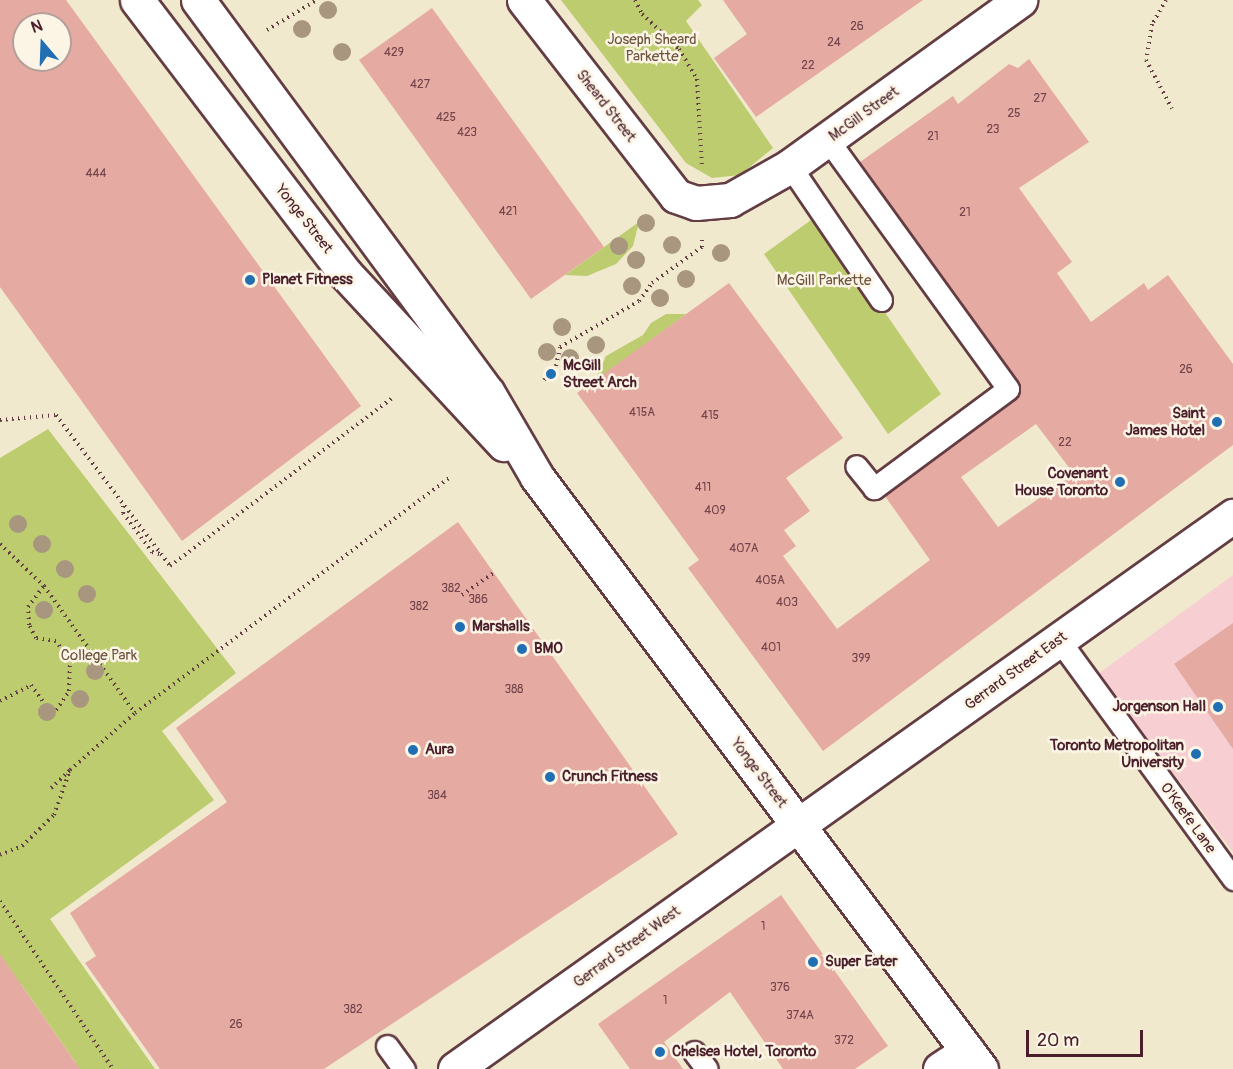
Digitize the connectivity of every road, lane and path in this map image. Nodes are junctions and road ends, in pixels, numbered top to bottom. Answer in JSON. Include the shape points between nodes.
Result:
{"nodes":[{"id":1,"x":137,"y":0,"type":"edge"},
{"id":2,"x":198,"y":0,"type":"edge"},
{"id":3,"x":317,"y":0,"type":"edge"},
{"id":4,"x":524,"y":0,"type":"edge"},
{"id":5,"x":635,"y":0,"type":"edge"},
{"id":6,"x":1020,"y":0,"type":"edge"},
{"id":7,"x":1166,"y":0,"type":"edge"},
{"id":8,"x":238,"y":54,"type":"junction"},
{"id":9,"x":1172,"y":109,"type":"dead end"},
{"id":10,"x":828,"y":140,"type":"junction"},
{"id":11,"x":790,"y":166,"type":"junction"},
{"id":12,"x":700,"y":203,"type":"junction"},
{"id":13,"x":881,"y":300,"type":"dead end"},
{"id":14,"x":544,"y":380,"type":"dead end"},
{"id":15,"x":392,"y":398,"type":"dead end"},
{"id":16,"x":0,"y":420,"type":"edge"},
{"id":17,"x":856,"y":466,"type":"dead end"},
{"id":18,"x":451,"y":477,"type":"dead end"},
{"id":19,"x":537,"y":477,"type":"junction"},
{"id":20,"x":1233,"y":516,"type":"edge"},
{"id":21,"x":0,"y":544,"type":"edge"},
{"id":22,"x":494,"y":573,"type":"dead end"},
{"id":23,"x":44,"y":586,"type":"junction"},
{"id":24,"x":462,"y":595,"type":"dead end"},
{"id":25,"x":1059,"y":640,"type":"junction"},
{"id":26,"x":0,"y":701,"type":"edge"},
{"id":27,"x":135,"y":713,"type":"junction"},
{"id":28,"x":70,"y":770,"type":"junction"},
{"id":29,"x":51,"y":788,"type":"dead end"},
{"id":30,"x":800,"y":826,"type":"junction"},
{"id":31,"x":0,"y":855,"type":"edge"},
{"id":32,"x":1233,"y":879,"type":"edge"},
{"id":33,"x":0,"y":901,"type":"edge"},
{"id":34,"x":387,"y":1046,"type":"dead end"},
{"id":35,"x":694,"y":1052,"type":"dead end"},
{"id":36,"x":975,"y":1060,"type":"edge"},
{"id":37,"x":113,"y":1069,"type":"edge"},
{"id":38,"x":404,"y":1069,"type":"edge"},
{"id":39,"x":455,"y":1069,"type":"edge"},
{"id":40,"x":707,"y":1069,"type":"edge"},
{"id":41,"x":940,"y":1069,"type":"edge"}],
"edges":[{"from":1,"to":19,"type":"main road","name":"Yonge Street","via":[[344,272],[464,406]]},
{"from":2,"to":8,"type":"main road","name":"Yonge Street"},
{"from":3,"to":8,"type":"path","via":[[273,26]]},
{"from":4,"to":12,"type":"main road","name":"Sheard Street","via":[[676,196]]},
{"from":5,"to":12,"type":"path","via":[[642,14],[679,49],[697,79]]},
{"from":6,"to":10,"type":"main road","name":"McGill Street"},
{"from":7,"to":9,"type":"path","via":[[1152,24],[1146,60]]},
{"from":8,"to":19,"type":"main road","name":"Yonge Street","via":[[488,393]]},
{"from":10,"to":11,"type":"main road","name":"McGill Street"},
{"from":10,"to":17,"type":"lane","via":[[1008,390],[874,488]]},
{"from":11,"to":12,"type":"main road","name":"McGill Street","via":[[730,200]]},
{"from":11,"to":13,"type":"lane"},
{"from":12,"to":14,"type":"path","via":[[702,247],[652,283],[639,301],[560,347],[556,366]]},
{"from":15,"to":16,"type":"path","via":[[170,566],[56,415]]},
{"from":18,"to":27,"type":"path"},
{"from":19,"to":30,"type":"main road","name":"Yonge Street"},
{"from":20,"to":25,"type":"main road","name":"Gerrard Street East"},
{"from":21,"to":23,"type":"path"},
{"from":22,"to":24,"type":"path"},
{"from":23,"to":26,"type":"path","via":[[28,607],[29,626],[36,638],[56,641],[70,661],[69,691],[54,715],[31,685]]},
{"from":23,"to":27,"type":"path"},
{"from":25,"to":30,"type":"main road","name":"Gerrard Street East"},
{"from":25,"to":32,"type":"lane","name":"O'Keefe Lane"},
{"from":27,"to":28,"type":"path"},
{"from":28,"to":29,"type":"path"},
{"from":28,"to":31,"type":"path","via":[[54,815],[22,846]]},
{"from":30,"to":36,"type":"main road","name":"Yonge Street"},
{"from":30,"to":39,"type":"main road","name":"Gerrard Street West"},
{"from":33,"to":37,"type":"path"},
{"from":34,"to":38,"type":"lane"},
{"from":35,"to":40,"type":"lane"},
{"from":36,"to":41,"type":"main road"}]}
